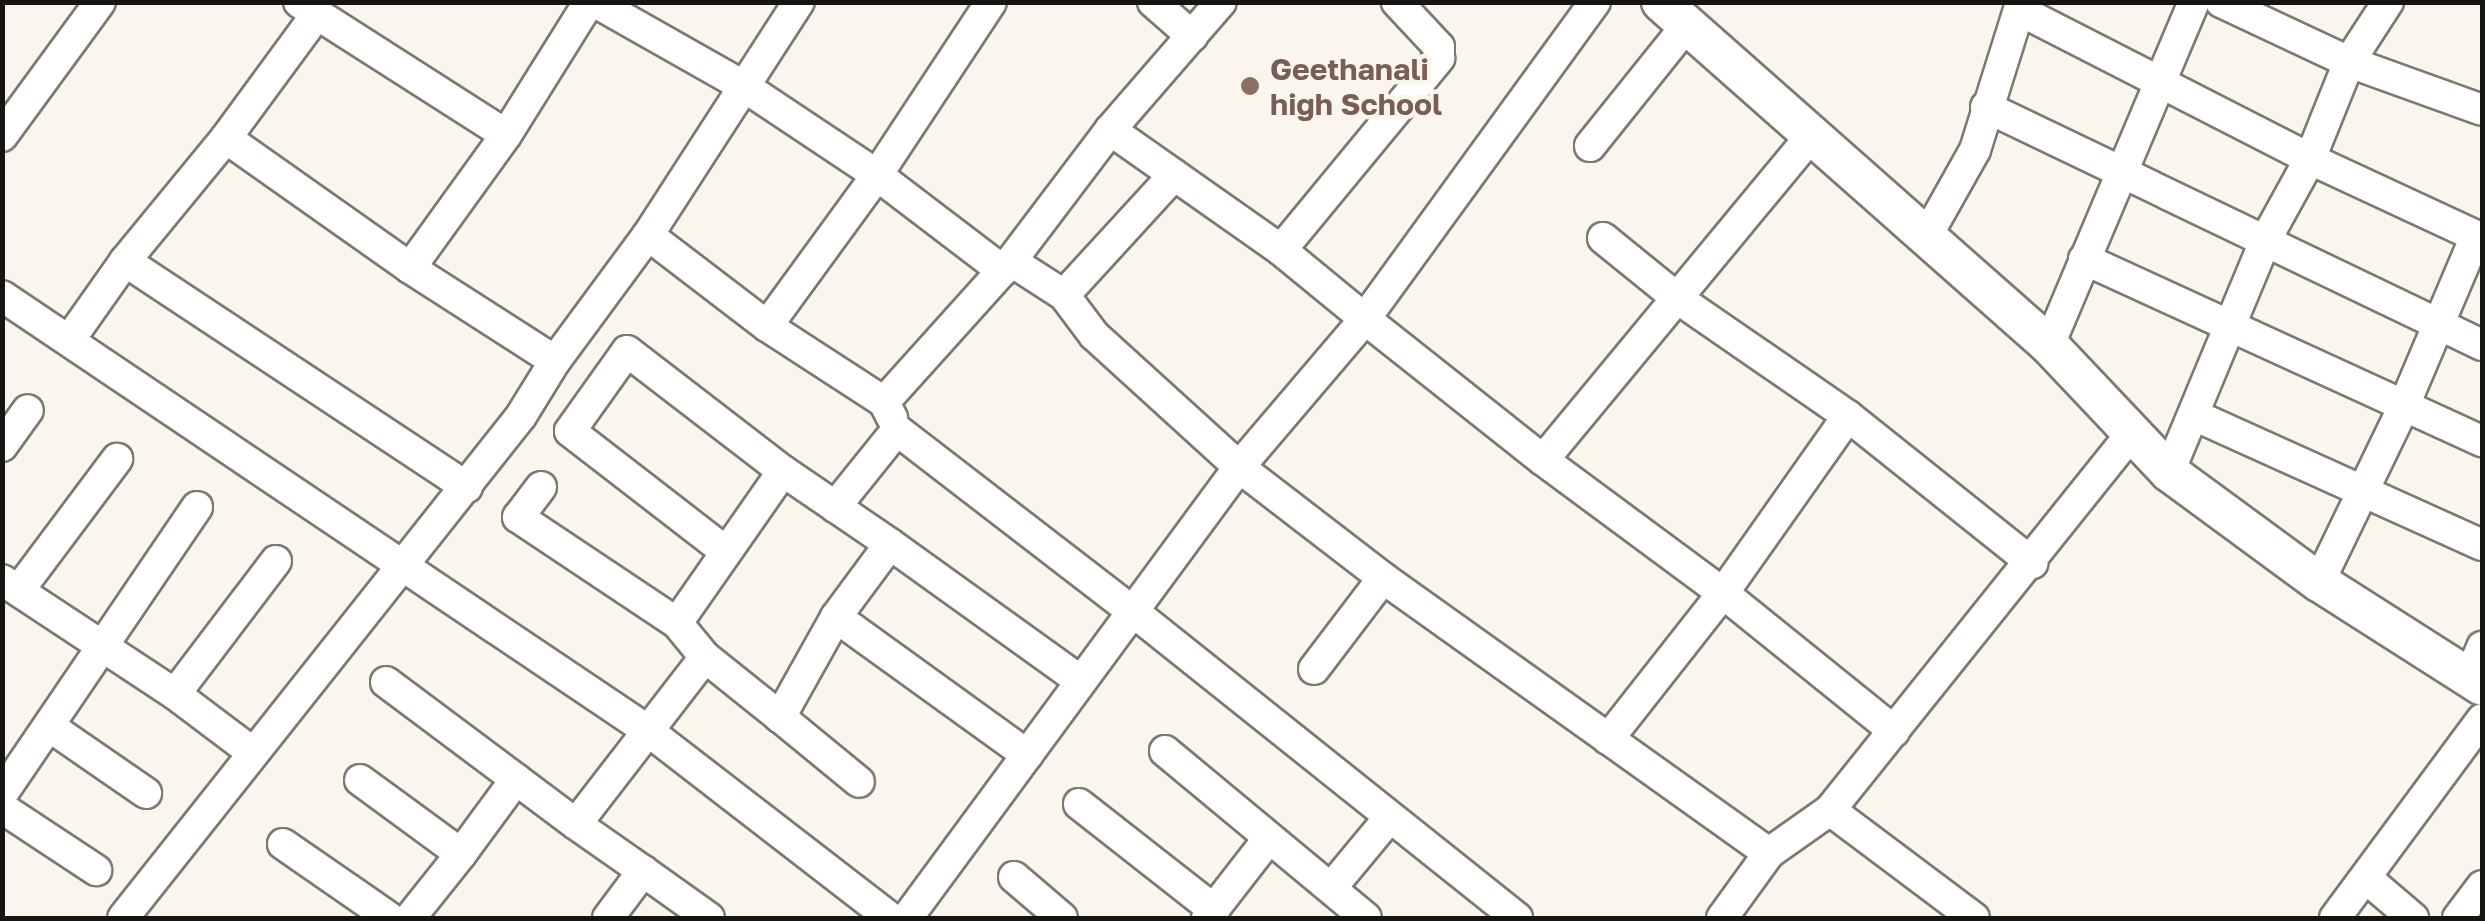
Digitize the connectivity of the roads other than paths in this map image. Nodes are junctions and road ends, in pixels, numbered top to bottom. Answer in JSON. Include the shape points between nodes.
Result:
{"nodes":[{"id":1,"x":100,"y":2,"type":"edge"},
{"id":2,"x":592,"y":2,"type":"edge"},
{"id":3,"x":799,"y":2,"type":"edge"},
{"id":4,"x":991,"y":2,"type":"edge"},
{"id":5,"x":1153,"y":2,"type":"edge"},
{"id":6,"x":1221,"y":2,"type":"edge"},
{"id":7,"x":1397,"y":2,"type":"edge"},
{"id":8,"x":1595,"y":2,"type":"edge"},
{"id":9,"x":2194,"y":2,"type":"edge"},
{"id":10,"x":2220,"y":2,"type":"edge"},
{"id":11,"x":2388,"y":2,"type":"edge"},
{"id":12,"x":2014,"y":5,"type":"edge"},
{"id":13,"x":308,"y":8,"type":"edge"},
{"id":14,"x":1674,"y":14,"type":"edge"},
{"id":15,"x":1192,"y":36,"type":"junction"},
{"id":16,"x":2350,"y":62,"type":"junction"},
{"id":17,"x":2160,"y":79,"type":"junction"},
{"id":18,"x":745,"y":87,"type":"junction"},
{"id":19,"x":1986,"y":107,"type":"junction"},
{"id":20,"x":2482,"y":110,"type":"edge"},
{"id":21,"x":1110,"y":130,"type":"junction"},
{"id":22,"x":506,"y":135,"type":"junction"},
{"id":23,"x":2,"y":136,"type":"edge"},
{"id":24,"x":1812,"y":136,"type":"junction"},
{"id":25,"x":226,"y":138,"type":"junction"},
{"id":26,"x":1590,"y":146,"type":"dead end"},
{"id":27,"x":2310,"y":159,"type":"junction"},
{"id":28,"x":2126,"y":172,"type":"junction"},
{"id":29,"x":1174,"y":174,"type":"junction"},
{"id":30,"x":877,"y":176,"type":"junction"},
{"id":31,"x":648,"y":235,"type":"junction"},
{"id":32,"x":1603,"y":238,"type":"dead end"},
{"id":33,"x":2479,"y":238,"type":"edge"},
{"id":34,"x":2266,"y":239,"type":"junction"},
{"id":35,"x":1925,"y":240,"type":"junction"},
{"id":36,"x":1281,"y":250,"type":"junction"},
{"id":37,"x":2084,"y":259,"type":"junction"},
{"id":38,"x":125,"y":262,"type":"junction"},
{"id":39,"x":1007,"y":266,"type":"junction"},
{"id":40,"x":410,"y":268,"type":"junction"},
{"id":41,"x":1064,"y":295,"type":"junction"},
{"id":42,"x":2,"y":296,"type":"edge"},
{"id":43,"x":1678,"y":298,"type":"junction"},
{"id":44,"x":1364,"y":319,"type":"junction"},
{"id":45,"x":2436,"y":323,"type":"junction"},
{"id":46,"x":767,"y":326,"type":"junction"},
{"id":47,"x":2230,"y":326,"type":"junction"},
{"id":48,"x":70,"y":340,"type":"junction"},
{"id":49,"x":2482,"y":345,"type":"edge"},
{"id":50,"x":2050,"y":346,"type":"junction"},
{"id":51,"x":556,"y":361,"type":"junction"},
{"id":52,"x":884,"y":402,"type":"junction"},
{"id":53,"x":2403,"y":408,"type":"junction"},
{"id":54,"x":28,"y":410,"type":"dead end"},
{"id":55,"x":2194,"y":415,"type":"junction"},
{"id":56,"x":1848,"y":416,"type":"junction"},
{"id":57,"x":897,"y":430,"type":"junction"},
{"id":58,"x":2130,"y":436,"type":"junction"},
{"id":59,"x":2482,"y":441,"type":"edge"},
{"id":60,"x":2,"y":446,"type":"edge"},
{"id":61,"x":118,"y":458,"type":"dead end"},
{"id":62,"x":1542,"y":460,"type":"junction"},
{"id":63,"x":1239,"y":466,"type":"junction"},
{"id":64,"x":783,"y":472,"type":"junction"},
{"id":65,"x":2169,"y":472,"type":"junction"},
{"id":66,"x":466,"y":487,"type":"junction"},
{"id":67,"x":541,"y":487,"type":"dead end"},
{"id":68,"x":2364,"y":493,"type":"junction"},
{"id":69,"x":196,"y":506,"type":"dead end"},
{"id":70,"x":835,"y":507,"type":"junction"},
{"id":71,"x":890,"y":544,"type":"junction"},
{"id":72,"x":2482,"y":545,"type":"edge"},
{"id":73,"x":725,"y":551,"type":"junction"},
{"id":74,"x":276,"y":560,"type":"dead end"},
{"id":75,"x":2032,"y":563,"type":"junction"},
{"id":76,"x":402,"y":566,"type":"junction"},
{"id":77,"x":1384,"y":578,"type":"junction"},
{"id":78,"x":2319,"y":582,"type":"junction"},
{"id":79,"x":10,"y":585,"type":"edge"},
{"id":80,"x":1723,"y":593,"type":"junction"},
{"id":81,"x":1135,"y":613,"type":"junction"},
{"id":82,"x":836,"y":616,"type":"junction"},
{"id":83,"x":677,"y":623,"type":"junction"},
{"id":84,"x":104,"y":646,"type":"junction"},
{"id":85,"x":705,"y":657,"type":"junction"},
{"id":86,"x":1314,"y":669,"type":"dead end"},
{"id":87,"x":2478,"y":670,"type":"edge"},
{"id":88,"x":1082,"y":680,"type":"junction"},
{"id":89,"x":386,"y":682,"type":"dead end"},
{"id":90,"x":174,"y":694,"type":"junction"},
{"id":91,"x":780,"y":717,"type":"junction"},
{"id":92,"x":2482,"y":719,"type":"edge"},
{"id":93,"x":49,"y":726,"type":"junction"},
{"id":94,"x":647,"y":730,"type":"junction"},
{"id":95,"x":1894,"y":731,"type":"junction"},
{"id":96,"x":1608,"y":739,"type":"junction"},
{"id":97,"x":1165,"y":751,"type":"dead end"},
{"id":98,"x":252,"y":752,"type":"junction"},
{"id":99,"x":1027,"y":755,"type":"junction"},
{"id":100,"x":516,"y":779,"type":"junction"},
{"id":101,"x":360,"y":780,"type":"dead end"},
{"id":102,"x":858,"y":782,"type":"dead end"},
{"id":103,"x":146,"y":793,"type":"dead end"},
{"id":104,"x":2,"y":794,"type":"edge"},
{"id":105,"x":1079,"y":804,"type":"dead end"},
{"id":106,"x":2,"y":808,"type":"edge"},
{"id":107,"x":1830,"y":810,"type":"junction"},
{"id":108,"x":1390,"y":817,"type":"junction"},
{"id":109,"x":576,"y":824,"type":"junction"},
{"id":110,"x":1269,"y":838,"type":"junction"},
{"id":111,"x":283,"y":844,"type":"dead end"},
{"id":112,"x":1769,"y":852,"type":"junction"},
{"id":113,"x":461,"y":854,"type":"junction"},
{"id":114,"x":96,"y":870,"type":"dead end"},
{"id":115,"x":643,"y":871,"type":"junction"},
{"id":116,"x":1014,"y":877,"type":"dead end"},
{"id":117,"x":2366,"y":878,"type":"junction"},
{"id":118,"x":2482,"y":886,"type":"edge"},
{"id":119,"x":1330,"y":888,"type":"junction"},
{"id":120,"x":1210,"y":914,"type":"edge"},
{"id":121,"x":123,"y":918,"type":"edge"},
{"id":122,"x":390,"y":918,"type":"edge"},
{"id":123,"x":410,"y":918,"type":"edge"},
{"id":124,"x":608,"y":918,"type":"edge"},
{"id":125,"x":708,"y":918,"type":"edge"},
{"id":126,"x":890,"y":918,"type":"edge"},
{"id":127,"x":906,"y":918,"type":"edge"},
{"id":128,"x":1062,"y":918,"type":"edge"},
{"id":129,"x":1366,"y":918,"type":"edge"},
{"id":130,"x":1517,"y":918,"type":"edge"},
{"id":131,"x":1722,"y":918,"type":"edge"},
{"id":132,"x":1974,"y":918,"type":"edge"},
{"id":133,"x":2335,"y":918,"type":"edge"},
{"id":134,"x":2413,"y":918,"type":"edge"},
{"id":135,"x":2458,"y":918,"type":"edge"}],
"edges":[{"from":1,"to":23,"type":"street"},
{"from":2,"to":18,"type":"street"},
{"from":2,"to":22,"type":"street"},
{"from":3,"to":18,"type":"street"},
{"from":4,"to":30,"type":"street"},
{"from":5,"to":15,"type":"street"},
{"from":6,"to":15,"type":"street"},
{"from":7,"to":36,"type":"street","via":[[1439,48],[1439,58]]},
{"from":8,"to":44,"type":"street"},
{"from":9,"to":17,"type":"street"},
{"from":10,"to":16,"type":"street"},
{"from":11,"to":16,"type":"street"},
{"from":12,"to":17,"type":"street"},
{"from":12,"to":19,"type":"street"},
{"from":13,"to":22,"type":"street"},
{"from":13,"to":25,"type":"street"},
{"from":14,"to":24,"type":"main road"},
{"from":14,"to":26,"type":"street"},
{"from":15,"to":21,"type":"street"},
{"from":16,"to":20,"type":"street"},
{"from":16,"to":27,"type":"street"},
{"from":17,"to":27,"type":"street"},
{"from":17,"to":28,"type":"street"},
{"from":18,"to":30,"type":"street"},
{"from":18,"to":31,"type":"street"},
{"from":19,"to":28,"type":"street"},
{"from":19,"to":35,"type":"street","via":[[1974,150]]},
{"from":21,"to":29,"type":"street"},
{"from":21,"to":39,"type":"street"},
{"from":22,"to":40,"type":"street"},
{"from":24,"to":35,"type":"main road"},
{"from":24,"to":43,"type":"street"},
{"from":25,"to":38,"type":"street"},
{"from":25,"to":40,"type":"street"},
{"from":27,"to":33,"type":"street"},
{"from":27,"to":34,"type":"street"},
{"from":28,"to":34,"type":"street"},
{"from":28,"to":37,"type":"street"},
{"from":29,"to":36,"type":"street"},
{"from":29,"to":41,"type":"street"},
{"from":30,"to":39,"type":"street"},
{"from":30,"to":46,"type":"street"},
{"from":31,"to":46,"type":"street"},
{"from":31,"to":51,"type":"street"},
{"from":32,"to":43,"type":"street"},
{"from":33,"to":45,"type":"street"},
{"from":34,"to":45,"type":"street"},
{"from":34,"to":47,"type":"street"},
{"from":35,"to":50,"type":"main road"},
{"from":36,"to":44,"type":"street"},
{"from":37,"to":47,"type":"street"},
{"from":37,"to":50,"type":"street"},
{"from":38,"to":48,"type":"street"},
{"from":38,"to":66,"type":"street"},
{"from":39,"to":41,"type":"street"},
{"from":39,"to":52,"type":"street"},
{"from":40,"to":51,"type":"street"},
{"from":41,"to":63,"type":"street","via":[[1094,334]]},
{"from":42,"to":48,"type":"street"},
{"from":43,"to":56,"type":"street"},
{"from":43,"to":62,"type":"street"},
{"from":44,"to":62,"type":"street"},
{"from":44,"to":63,"type":"street"},
{"from":45,"to":49,"type":"street"},
{"from":45,"to":53,"type":"street"},
{"from":46,"to":52,"type":"street"},
{"from":47,"to":53,"type":"street"},
{"from":47,"to":55,"type":"street"},
{"from":48,"to":76,"type":"street"},
{"from":50,"to":58,"type":"main road"},
{"from":51,"to":66,"type":"street"},
{"from":52,"to":57,"type":"street"},
{"from":53,"to":59,"type":"street"},
{"from":53,"to":68,"type":"street"},
{"from":54,"to":60,"type":"street"},
{"from":55,"to":65,"type":"street"},
{"from":55,"to":68,"type":"street"},
{"from":56,"to":75,"type":"street"},
{"from":56,"to":80,"type":"street"},
{"from":57,"to":70,"type":"street"},
{"from":57,"to":81,"type":"street"},
{"from":58,"to":65,"type":"main road"},
{"from":58,"to":75,"type":"street"},
{"from":61,"to":79,"type":"street"},
{"from":62,"to":80,"type":"street"},
{"from":63,"to":77,"type":"street"},
{"from":63,"to":81,"type":"street"},
{"from":64,"to":70,"type":"street"},
{"from":64,"to":73,"type":"street"},
{"from":64,"to":73,"type":"street","via":[[627,350],[570,431]]},
{"from":65,"to":78,"type":"main road"},
{"from":66,"to":76,"type":"street"},
{"from":67,"to":83,"type":"street","via":[[518,517]]},
{"from":68,"to":72,"type":"street"},
{"from":68,"to":78,"type":"street"},
{"from":69,"to":84,"type":"street"},
{"from":70,"to":71,"type":"street"},
{"from":71,"to":82,"type":"street"},
{"from":71,"to":88,"type":"street"},
{"from":73,"to":83,"type":"street"},
{"from":74,"to":90,"type":"street"},
{"from":75,"to":95,"type":"street"},
{"from":76,"to":94,"type":"street"},
{"from":76,"to":98,"type":"street"},
{"from":77,"to":86,"type":"street"},
{"from":77,"to":96,"type":"street"},
{"from":78,"to":87,"type":"main road"},
{"from":79,"to":84,"type":"street"},
{"from":80,"to":95,"type":"street"},
{"from":80,"to":96,"type":"street"},
{"from":81,"to":88,"type":"street"},
{"from":81,"to":108,"type":"street"},
{"from":82,"to":91,"type":"street"},
{"from":82,"to":99,"type":"street"},
{"from":83,"to":85,"type":"street"},
{"from":84,"to":90,"type":"street"},
{"from":84,"to":93,"type":"street"},
{"from":85,"to":91,"type":"street"},
{"from":85,"to":94,"type":"street"},
{"from":88,"to":99,"type":"street"},
{"from":89,"to":100,"type":"street"},
{"from":90,"to":98,"type":"street"},
{"from":91,"to":102,"type":"street"},
{"from":92,"to":117,"type":"street"},
{"from":93,"to":103,"type":"street"},
{"from":93,"to":104,"type":"street"},
{"from":94,"to":109,"type":"street"},
{"from":94,"to":126,"type":"street"},
{"from":95,"to":107,"type":"street"},
{"from":96,"to":112,"type":"street"},
{"from":97,"to":110,"type":"street"},
{"from":98,"to":121,"type":"street"},
{"from":99,"to":127,"type":"street"},
{"from":100,"to":109,"type":"street"},
{"from":100,"to":113,"type":"street"},
{"from":101,"to":113,"type":"street"},
{"from":105,"to":120,"type":"street"},
{"from":106,"to":114,"type":"street"},
{"from":107,"to":112,"type":"street"},
{"from":107,"to":132,"type":"street"},
{"from":108,"to":119,"type":"street"},
{"from":108,"to":130,"type":"street"},
{"from":109,"to":115,"type":"street"},
{"from":110,"to":119,"type":"street"},
{"from":110,"to":120,"type":"street"},
{"from":111,"to":122,"type":"street"},
{"from":112,"to":131,"type":"street"},
{"from":113,"to":123,"type":"street"},
{"from":115,"to":124,"type":"street"},
{"from":115,"to":125,"type":"street"},
{"from":116,"to":128,"type":"street"},
{"from":117,"to":133,"type":"street"},
{"from":117,"to":134,"type":"street"},
{"from":118,"to":135,"type":"street"},
{"from":119,"to":129,"type":"street"}]}
